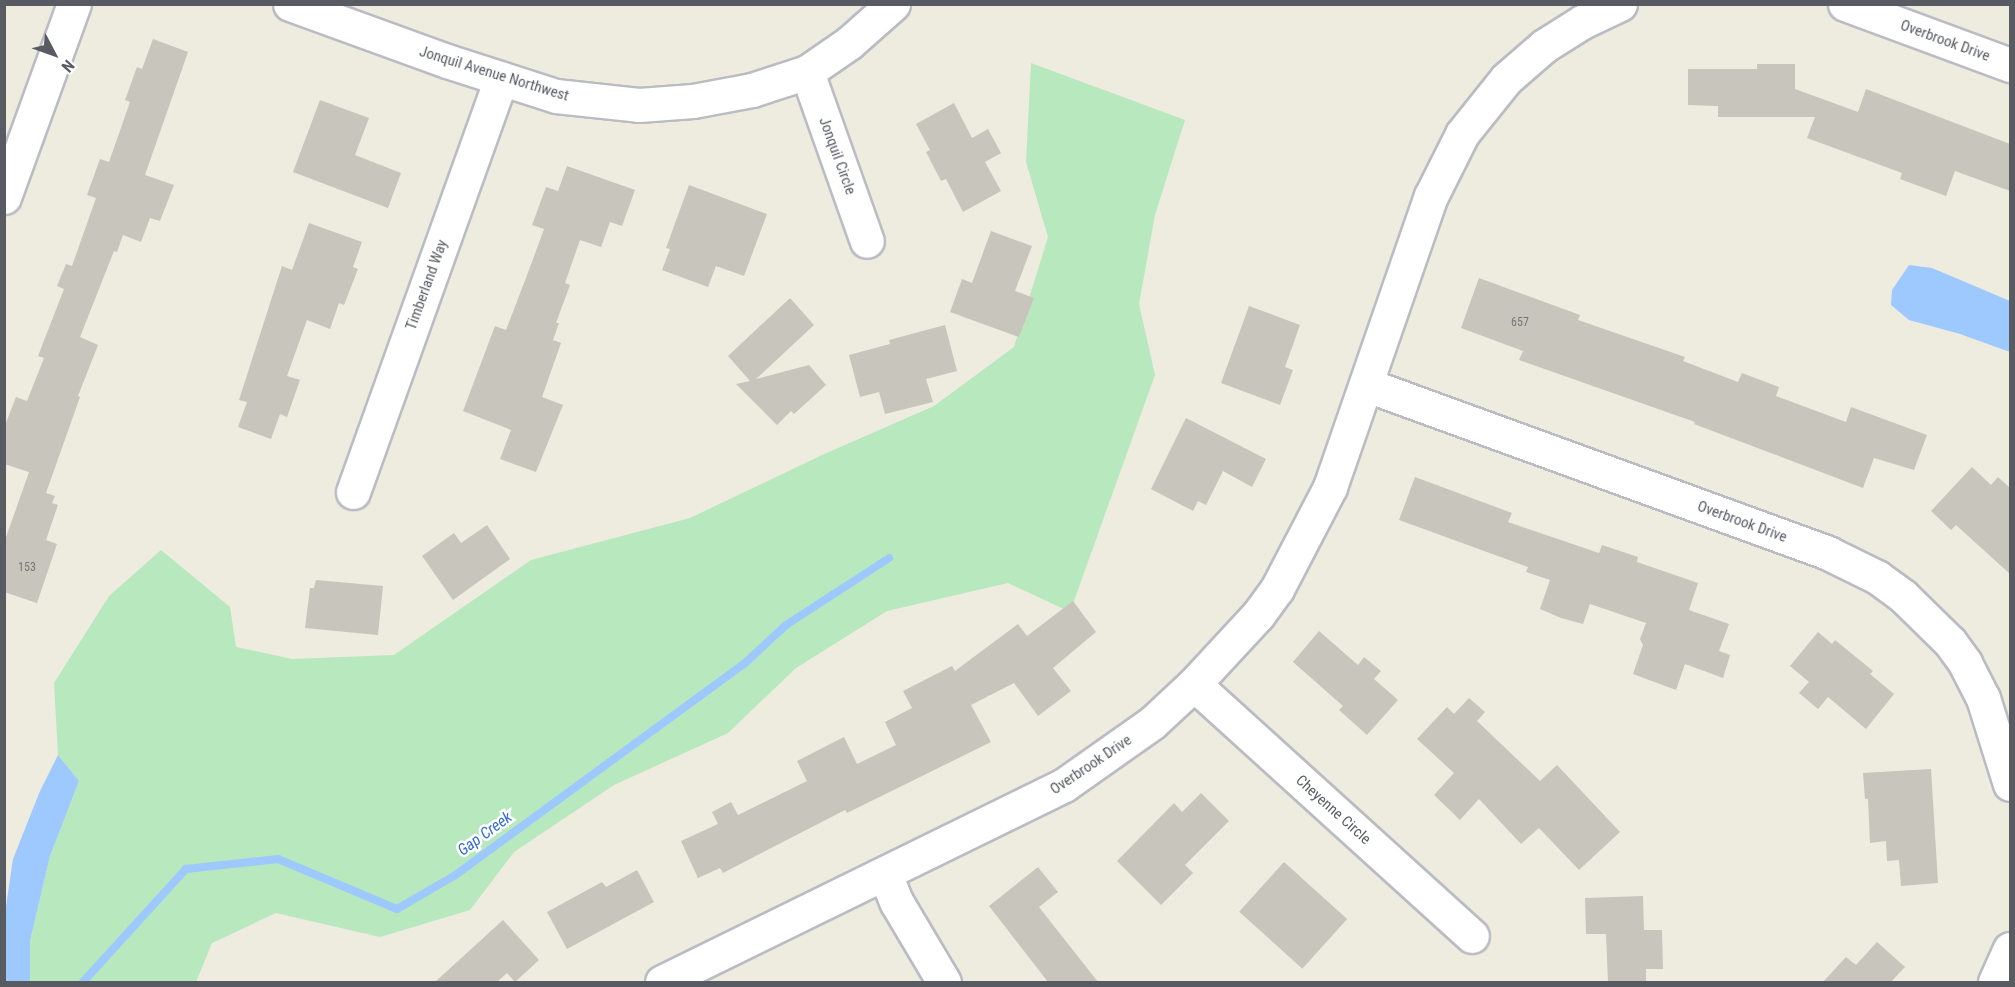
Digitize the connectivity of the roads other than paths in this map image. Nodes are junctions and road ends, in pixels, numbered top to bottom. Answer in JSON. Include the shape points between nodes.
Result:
{"nodes":[{"id":1,"x":74,"y":4,"type":"edge"},
{"id":2,"x":290,"y":4,"type":"edge"},
{"id":3,"x":893,"y":4,"type":"edge"},
{"id":4,"x":1620,"y":4,"type":"edge"},
{"id":5,"x":1845,"y":4,"type":"edge"},
{"id":6,"x":2010,"y":65,"type":"edge"},
{"id":7,"x":807,"y":72,"type":"junction"},
{"id":8,"x":501,"y":79,"type":"junction"},
{"id":9,"x":4,"y":197,"type":"edge"},
{"id":10,"x":867,"y":241,"type":"dead end"},
{"id":11,"x":1367,"y":385,"type":"junction"},
{"id":12,"x":353,"y":492,"type":"dead end"},
{"id":13,"x":1194,"y":684,"type":"junction"},
{"id":14,"x":2009,"y":774,"type":"edge"},
{"id":15,"x":885,"y":874,"type":"junction"},
{"id":16,"x":1472,"y":936,"type":"dead end"},
{"id":17,"x":2010,"y":949,"type":"edge"},
{"id":18,"x":662,"y":982,"type":"edge"},
{"id":19,"x":944,"y":982,"type":"edge"},
{"id":20,"x":1995,"y":982,"type":"edge"}],
"edges":[{"from":1,"to":9,"type":"street"},
{"from":2,"to":8,"type":"street","name":"Jonquil Avenue Northwest"},
{"from":3,"to":7,"type":"street","name":"Jonquil Avenue Northwest","via":[[849,44]]},
{"from":4,"to":11,"type":"street","name":"Overbrook Drive","via":[[1544,46],[1506,79],[1462,134],[1431,196]]},
{"from":5,"to":6,"type":"street","name":"Overbrook Drive"},
{"from":7,"to":8,"type":"street","name":"Jonquil Avenue Northwest","via":[[752,90],[693,101],[639,105],[556,96]]},
{"from":7,"to":10,"type":"street","name":"Jonquil Circle"},
{"from":8,"to":12,"type":"street","name":"Timberland Way"},
{"from":11,"to":13,"type":"street","name":"Overbrook Drive","via":[[1330,487],[1292,565],[1258,615]]},
{"from":11,"to":14,"type":"street","name":"Overbrook Drive","via":[[1828,553],[1876,577],[1903,596],[1950,642],[1965,663],[1983,698]]},
{"from":13,"to":15,"type":"street","name":"Overbrook Drive","via":[[1152,723],[1064,785]]},
{"from":13,"to":16,"type":"street","name":"Cheyenne Circle"},
{"from":15,"to":18,"type":"street","name":"Overbrook Drive"},
{"from":15,"to":19,"type":"street","via":[[897,903]]},
{"from":17,"to":20,"type":"street"}]}
